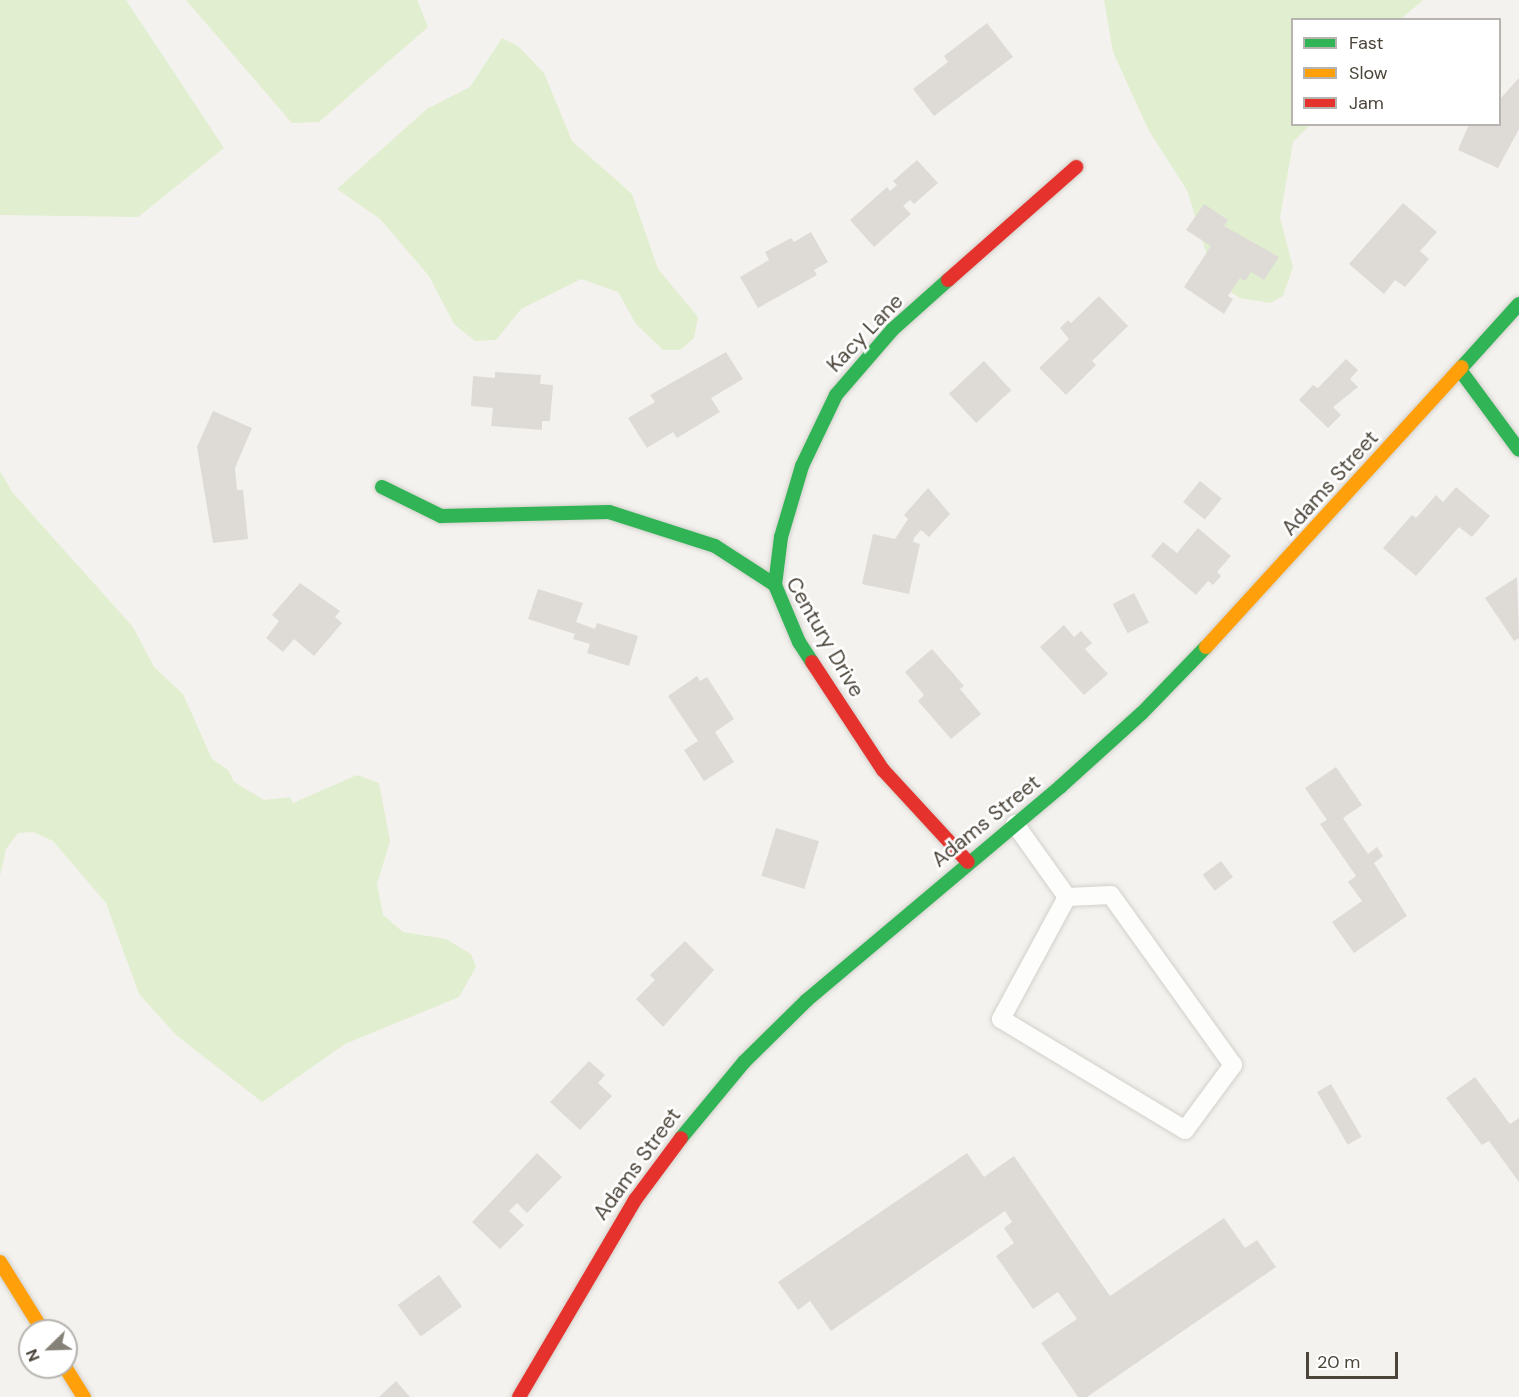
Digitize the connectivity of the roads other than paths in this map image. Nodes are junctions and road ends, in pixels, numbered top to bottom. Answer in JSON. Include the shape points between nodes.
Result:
{"nodes":[{"id":1,"x":1076,"y":166,"type":"dead end"},
{"id":2,"x":1519,"y":304,"type":"edge"},
{"id":3,"x":1460,"y":370,"type":"junction"},
{"id":4,"x":1519,"y":450,"type":"edge"},
{"id":5,"x":382,"y":487,"type":"dead end"},
{"id":6,"x":775,"y":585,"type":"junction"},
{"id":7,"x":1014,"y":824,"type":"junction"},
{"id":8,"x":968,"y":862,"type":"junction"},
{"id":9,"x":1067,"y":897,"type":"junction"},
{"id":10,"x":0,"y":1262,"type":"edge"},
{"id":11,"x":36,"y":1319,"type":"edge"},
{"id":12,"x":73,"y":1379,"type":"edge"},
{"id":13,"x":84,"y":1397,"type":"edge"},
{"id":14,"x":519,"y":1397,"type":"edge"}],
"edges":[{"from":1,"to":6,"type":"main road","name":"Kacy Lane","via":[[893,329],[836,395],[802,466],[781,537]]},
{"from":2,"to":3,"type":"main road","name":"Adams Street"},
{"from":3,"to":4,"type":"main road"},
{"from":3,"to":7,"type":"main road","name":"Adams Street","via":[[1149,706]]},
{"from":5,"to":6,"type":"main road","name":"Century Drive","via":[[441,516],[609,512],[716,546]]},
{"from":6,"to":8,"type":"main road","name":"Century Drive","via":[[799,642],[883,770]]},
{"from":7,"to":8,"type":"main road","name":"Adams Street"},
{"from":7,"to":9,"type":"lane"},
{"from":8,"to":14,"type":"main road","name":"Adams Street","via":[[807,1000],[715,1095],[660,1164],[610,1237]]},
{"from":9,"to":9,"type":"lane","via":[[1001,1019],[1185,1130],[1233,1065],[1111,895]]},
{"from":10,"to":11,"type":"main road"},
{"from":12,"to":13,"type":"main road"}]}
